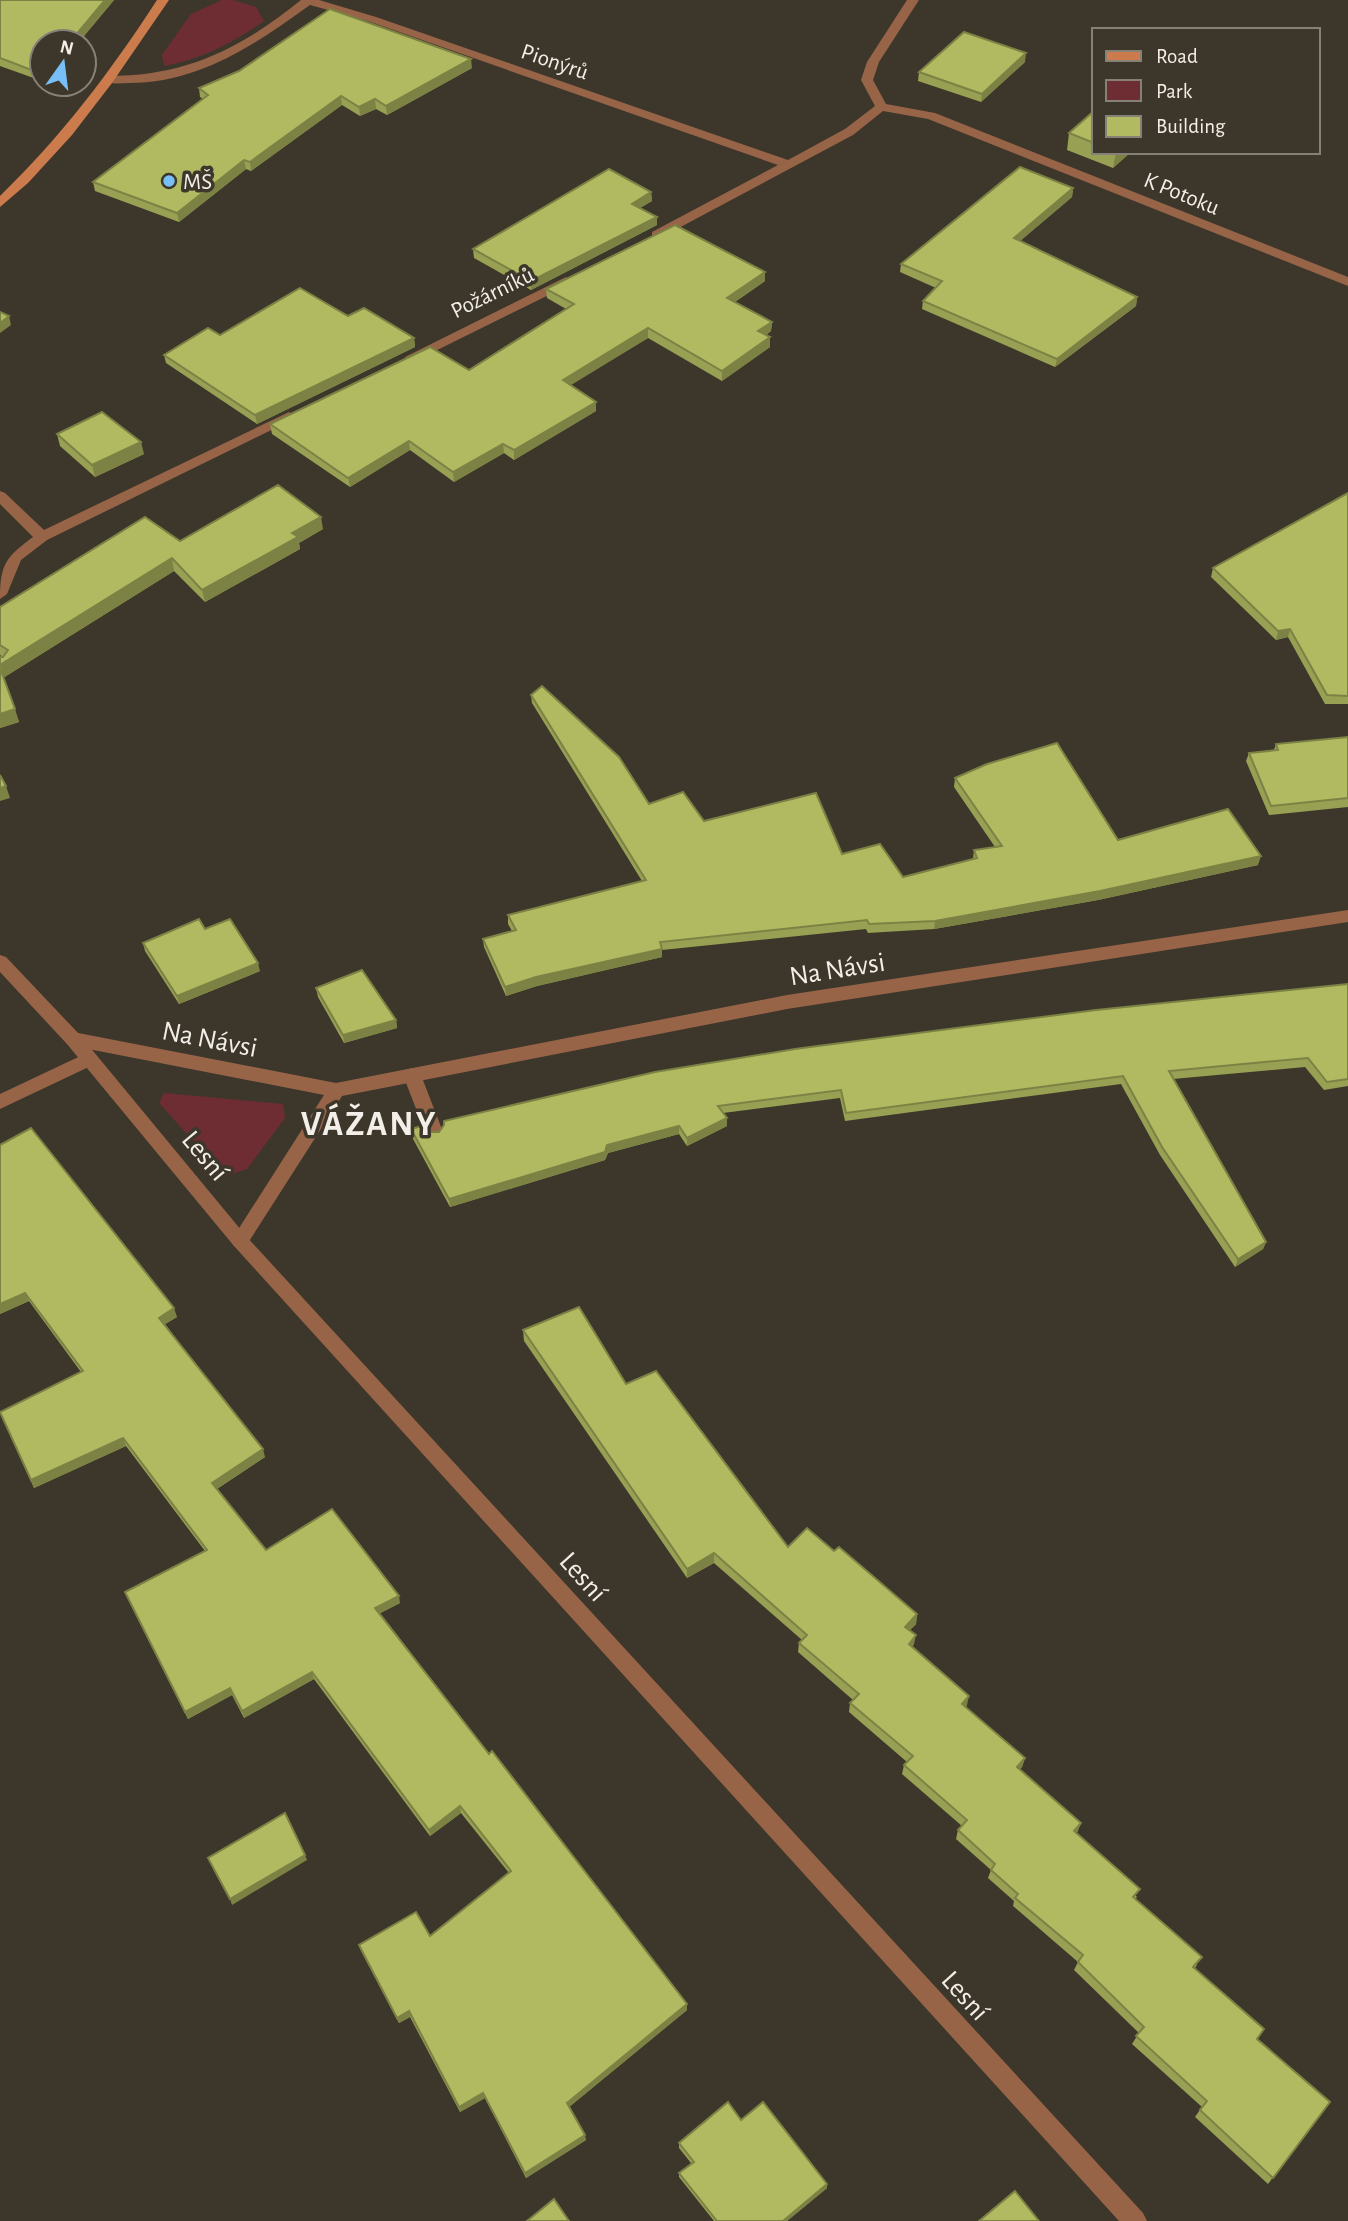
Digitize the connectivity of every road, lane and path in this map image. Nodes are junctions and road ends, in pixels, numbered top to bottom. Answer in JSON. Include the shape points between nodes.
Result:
{"nodes":[{"id":1,"x":163,"y":0,"type":"edge"},
{"id":2,"x":308,"y":0,"type":"edge"},
{"id":3,"x":913,"y":0,"type":"edge"},
{"id":4,"x":109,"y":80,"type":"junction"},
{"id":5,"x":880,"y":107,"type":"junction"},
{"id":6,"x":788,"y":164,"type":"junction"},
{"id":7,"x":0,"y":203,"type":"edge"},
{"id":8,"x":643,"y":242,"type":"edge"},
{"id":9,"x":581,"y":273,"type":"edge"},
{"id":10,"x":1348,"y":282,"type":"edge"},
{"id":11,"x":394,"y":366,"type":"edge"},
{"id":12,"x":306,"y":408,"type":"edge"},
{"id":13,"x":0,"y":496,"type":"edge"},
{"id":14,"x":42,"y":537,"type":"junction"},
{"id":15,"x":0,"y":594,"type":"edge"},
{"id":16,"x":1348,"y":916,"type":"edge"},
{"id":17,"x":0,"y":961,"type":"edge"},
{"id":18,"x":73,"y":1039,"type":"junction"},
{"id":19,"x":89,"y":1059,"type":"junction"},
{"id":20,"x":412,"y":1075,"type":"junction"},
{"id":21,"x":336,"y":1090,"type":"junction"},
{"id":22,"x":0,"y":1101,"type":"edge"},
{"id":23,"x":434,"y":1132,"type":"edge"},
{"id":24,"x":240,"y":1241,"type":"junction"},
{"id":25,"x":1135,"y":2221,"type":"edge"}],
"edges":[{"from":1,"to":4,"type":"main road"},
{"from":2,"to":4,"type":"street","via":[[221,59],[169,77]]},
{"from":2,"to":6,"type":"street","name":"Pionýrů"},
{"from":3,"to":5,"type":"street","via":[[873,62],[867,80]]},
{"from":4,"to":7,"type":"main road","via":[[59,142]]},
{"from":5,"to":6,"type":"street","via":[[849,132]]},
{"from":5,"to":10,"type":"street","name":"K Potoku","via":[[931,116]]},
{"from":6,"to":8,"type":"street"},
{"from":9,"to":11,"type":"street","name":"Požárníků"},
{"from":12,"to":14,"type":"street"},
{"from":13,"to":14,"type":"street"},
{"from":14,"to":15,"type":"street","via":[[15,557]]},
{"from":16,"to":20,"type":"street","name":"Na Návsi","via":[[787,1002]]},
{"from":17,"to":18,"type":"street","name":"Lesní"},
{"from":18,"to":19,"type":"street","name":"Lesní"},
{"from":18,"to":21,"type":"street","name":"Na Návsi"},
{"from":19,"to":22,"type":"street"},
{"from":19,"to":24,"type":"street","name":"Lesní"},
{"from":20,"to":21,"type":"street","name":"Na Návsi"},
{"from":20,"to":23,"type":"street"},
{"from":21,"to":24,"type":"street"},
{"from":24,"to":25,"type":"street","name":"Lesní"}]}
